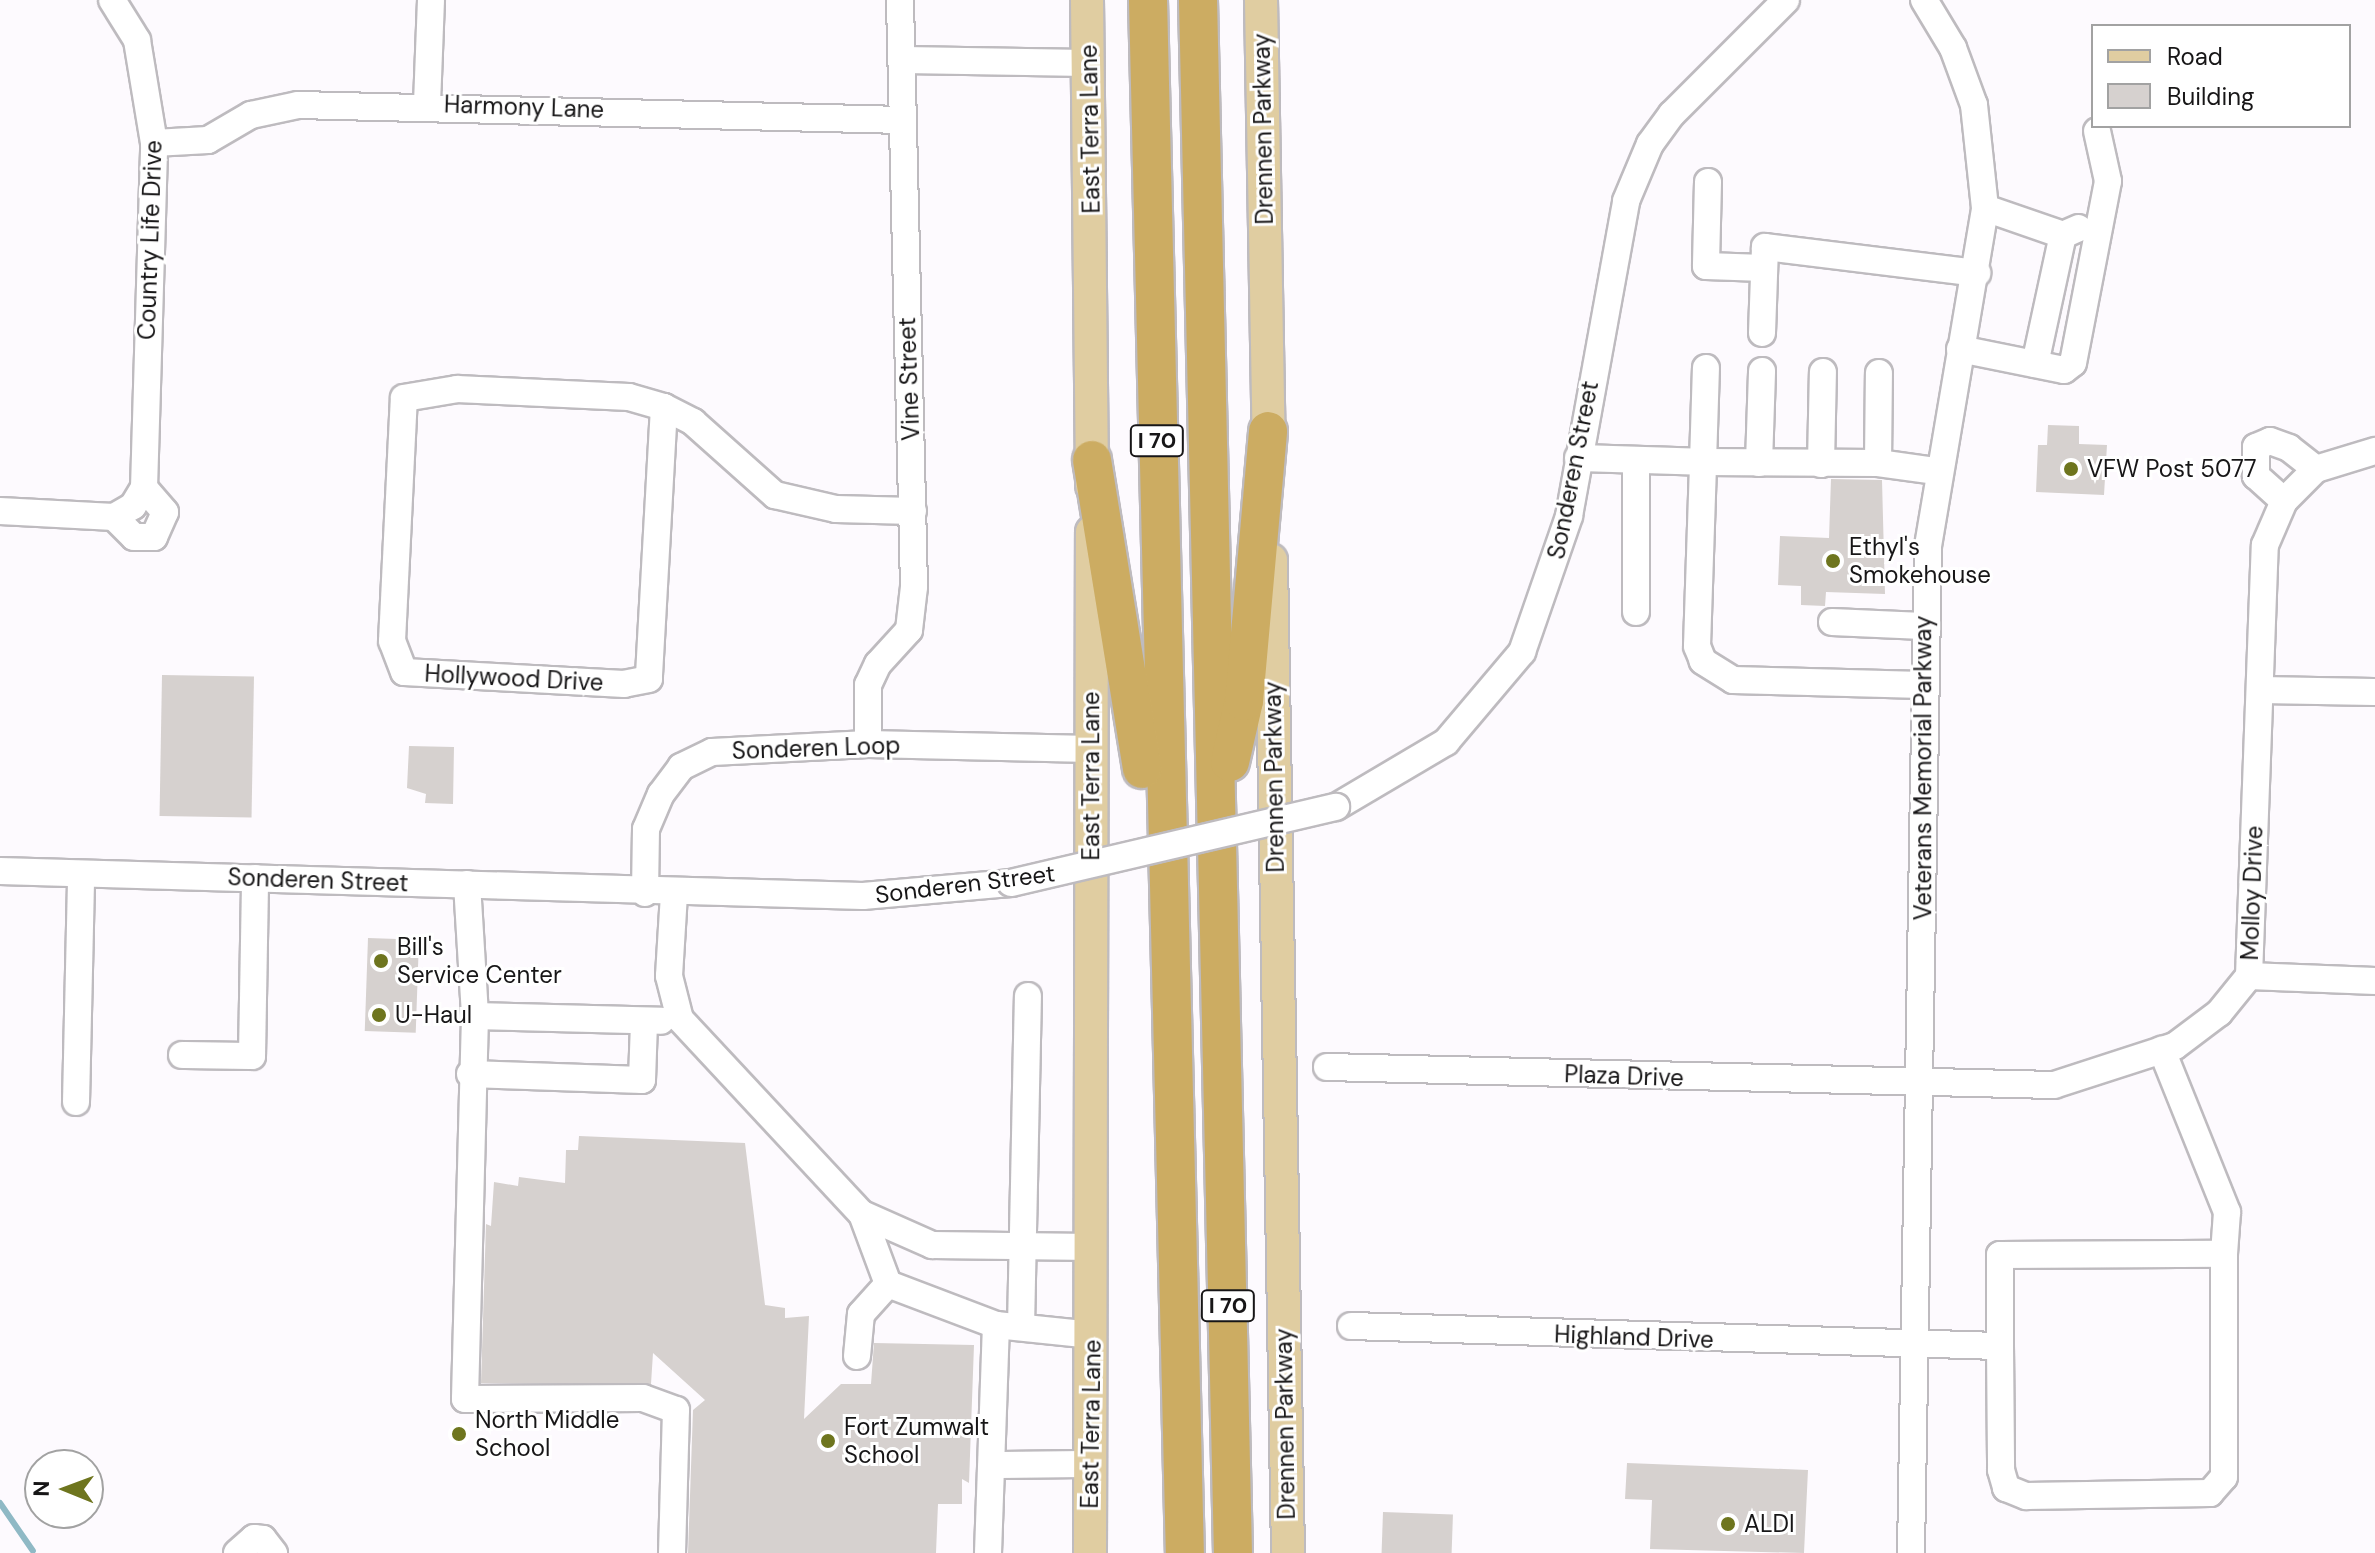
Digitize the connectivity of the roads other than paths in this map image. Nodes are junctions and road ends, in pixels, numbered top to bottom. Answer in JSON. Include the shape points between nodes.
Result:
{"nodes":[{"id":1,"x":112,"y":0,"type":"edge"},
{"id":2,"x":431,"y":0,"type":"edge"},
{"id":3,"x":900,"y":0,"type":"edge"},
{"id":4,"x":1087,"y":0,"type":"edge"},
{"id":5,"x":1148,"y":0,"type":"edge"},
{"id":6,"x":1198,"y":0,"type":"edge"},
{"id":7,"x":1261,"y":0,"type":"edge"},
{"id":8,"x":1786,"y":0,"type":"edge"},
{"id":9,"x":1924,"y":0,"type":"edge"},
{"id":10,"x":902,"y":60,"type":"junction"},
{"id":11,"x":1089,"y":63,"type":"junction"},
{"id":12,"x":427,"y":104,"type":"junction"},
{"id":13,"x":902,"y":120,"type":"junction"},
{"id":14,"x":2097,"y":131,"type":"dead end"},
{"id":15,"x":154,"y":143,"type":"junction"},
{"id":16,"x":1708,"y":182,"type":"dead end"},
{"id":17,"x":1985,"y":208,"type":"junction"},
{"id":18,"x":2100,"y":218,"type":"junction"},
{"id":19,"x":2063,"y":235,"type":"junction"},
{"id":20,"x":1764,"y":268,"type":"junction"},
{"id":21,"x":1977,"y":273,"type":"junction"},
{"id":22,"x":1762,"y":333,"type":"dead end"},
{"id":23,"x":1960,"y":349,"type":"junction"},
{"id":24,"x":2035,"y":364,"type":"junction"},
{"id":25,"x":1706,"y":368,"type":"dead end"},
{"id":26,"x":1762,"y":371,"type":"dead end"},
{"id":27,"x":1823,"y":372,"type":"dead end"},
{"id":28,"x":1879,"y":373,"type":"dead end"},
{"id":29,"x":664,"y":407,"type":"junction"},
{"id":30,"x":1268,"y":431,"type":"junction"},
{"id":31,"x":2375,"y":451,"type":"edge"},
{"id":32,"x":1578,"y":458,"type":"junction"},
{"id":33,"x":1092,"y":460,"type":"junction"},
{"id":34,"x":1636,"y":460,"type":"junction"},
{"id":35,"x":1703,"y":462,"type":"junction"},
{"id":36,"x":1759,"y":463,"type":"junction"},
{"id":37,"x":1878,"y":463,"type":"junction"},
{"id":38,"x":1821,"y":464,"type":"junction"},
{"id":39,"x":2316,"y":469,"type":"junction"},
{"id":40,"x":1936,"y":471,"type":"junction"},
{"id":41,"x":144,"y":488,"type":"junction"},
{"id":42,"x":2284,"y":501,"type":"junction"},
{"id":43,"x":0,"y":511,"type":"edge"},
{"id":44,"x":913,"y":511,"type":"junction"},
{"id":45,"x":114,"y":517,"type":"junction"},
{"id":46,"x":1636,"y":612,"type":"dead end"},
{"id":47,"x":1832,"y":622,"type":"dead end"},
{"id":48,"x":1923,"y":626,"type":"junction"},
{"id":49,"x":1923,"y":685,"type":"junction"},
{"id":50,"x":2260,"y":690,"type":"junction"},
{"id":51,"x":2375,"y":692,"type":"edge"},
{"id":52,"x":868,"y":744,"type":"junction"},
{"id":53,"x":1091,"y":749,"type":"junction"},
{"id":54,"x":1217,"y":823,"type":"junction"},
{"id":55,"x":0,"y":871,"type":"edge"},
{"id":56,"x":81,"y":874,"type":"junction"},
{"id":57,"x":255,"y":878,"type":"junction"},
{"id":58,"x":1165,"y":882,"type":"junction"},
{"id":59,"x":467,"y":884,"type":"junction"},
{"id":60,"x":645,"y":893,"type":"junction"},
{"id":61,"x":674,"y":894,"type":"junction"},
{"id":62,"x":2249,"y":976,"type":"junction"},
{"id":63,"x":2375,"y":981,"type":"edge"},
{"id":64,"x":1028,"y":996,"type":"dead end"},
{"id":65,"x":475,"y":1016,"type":"junction"},
{"id":66,"x":680,"y":1019,"type":"junction"},
{"id":67,"x":644,"y":1022,"type":"junction"},
{"id":68,"x":2162,"y":1050,"type":"junction"},
{"id":69,"x":182,"y":1055,"type":"dead end"},
{"id":70,"x":1327,"y":1067,"type":"dead end"},
{"id":71,"x":470,"y":1074,"type":"junction"},
{"id":72,"x":1921,"y":1085,"type":"junction"},
{"id":73,"x":76,"y":1102,"type":"dead end"},
{"id":74,"x":862,"y":1214,"type":"junction"},
{"id":75,"x":1025,"y":1246,"type":"junction"},
{"id":76,"x":1092,"y":1247,"type":"junction"},
{"id":77,"x":2224,"y":1254,"type":"junction"},
{"id":78,"x":888,"y":1284,"type":"junction"},
{"id":79,"x":1008,"y":1326,"type":"junction"},
{"id":80,"x":1351,"y":1326,"type":"dead end"},
{"id":81,"x":1092,"y":1335,"type":"junction"},
{"id":82,"x":2000,"y":1346,"type":"junction"},
{"id":83,"x":1917,"y":1347,"type":"junction"},
{"id":84,"x":857,"y":1356,"type":"dead end"},
{"id":85,"x":1091,"y":1464,"type":"junction"},
{"id":86,"x":993,"y":1465,"type":"junction"},
{"id":87,"x":237,"y":1553,"type":"edge"},
{"id":88,"x":274,"y":1553,"type":"edge"},
{"id":89,"x":672,"y":1553,"type":"edge"},
{"id":90,"x":988,"y":1553,"type":"edge"},
{"id":91,"x":1090,"y":1553,"type":"edge"},
{"id":92,"x":1185,"y":1553,"type":"edge"},
{"id":93,"x":1233,"y":1553,"type":"edge"},
{"id":94,"x":1288,"y":1553,"type":"edge"},
{"id":95,"x":1911,"y":1553,"type":"edge"}],
"edges":[{"from":1,"to":15,"type":"street","name":"Country Life Drive","via":[[137,40]]},
{"from":2,"to":12,"type":"street"},
{"from":3,"to":10,"type":"street","name":"Vine Street"},
{"from":4,"to":11,"type":"main road","name":"East Terra Lane"},
{"from":5,"to":58,"type":"highway","number":"I 70"},
{"from":6,"to":54,"type":"highway","number":"I 70"},
{"from":7,"to":30,"type":"main road","name":"Drennen Parkway"},
{"from":8,"to":32,"type":"street","name":"Sonderen Street","via":[[1672,114],[1646,153],[1626,201],[1606,289]]},
{"from":9,"to":17,"type":"street","name":"Veterans Memorial Parkway","via":[[1953,48],[1974,105]]},
{"from":10,"to":11,"type":"street"},
{"from":10,"to":13,"type":"street","name":"Vine Street"},
{"from":11,"to":33,"type":"main road","name":"East Terra Lane"},
{"from":12,"to":13,"type":"street","name":"Harmony Lane"},
{"from":12,"to":15,"type":"street","name":"Harmony Lane","via":[[298,105],[251,115],[208,140]]},
{"from":13,"to":44,"type":"street","name":"Vine Street"},
{"from":14,"to":18,"type":"street","via":[[2108,181]]},
{"from":15,"to":41,"type":"street","name":"Country Life Drive"},
{"from":16,"to":20,"type":"street","via":[[1706,266]]},
{"from":17,"to":19,"type":"street"},
{"from":17,"to":21,"type":"street","name":"Veterans Memorial Parkway"},
{"from":18,"to":19,"type":"street"},
{"from":18,"to":24,"type":"street","via":[[2073,363],[2064,370]]},
{"from":19,"to":24,"type":"street"},
{"from":20,"to":21,"type":"street","via":[[1765,247],[1800,246]]},
{"from":20,"to":22,"type":"street"},
{"from":21,"to":23,"type":"street","name":"Veterans Memorial Parkway"},
{"from":23,"to":24,"type":"street"},
{"from":23,"to":40,"type":"street","name":"Veterans Memorial Parkway"},
{"from":25,"to":35,"type":"street"},
{"from":26,"to":36,"type":"street"},
{"from":27,"to":38,"type":"street"},
{"from":28,"to":37,"type":"street"},
{"from":29,"to":29,"type":"street","name":"Hollywood Drive","via":[[629,397],[457,389],[404,398],[392,641],[404,672],[624,684],[649,679]]},
{"from":29,"to":44,"type":"street","name":"Hollywood Drive","via":[[693,422],[775,495],[836,509]]},
{"from":30,"to":54,"type":"highway","via":[[1244,701]]},
{"from":30,"to":94,"type":"main road","name":"Drennen Parkway"},
{"from":31,"to":39,"type":"street","name":"Molloy Drive"},
{"from":32,"to":34,"type":"street"},
{"from":32,"to":61,"type":"street","name":"Sonderen Street","bridge":true,"via":[[1549,587],[1522,652],[1446,742],[1336,807],[1011,883],[863,896]]},
{"from":33,"to":53,"type":"main road","name":"East Terra Lane"},
{"from":33,"to":58,"type":"highway"},
{"from":34,"to":35,"type":"street"},
{"from":34,"to":46,"type":"street"},
{"from":35,"to":36,"type":"street"},
{"from":35,"to":49,"type":"street","via":[[1697,646],[1703,661],[1733,680]]},
{"from":36,"to":38,"type":"street"},
{"from":37,"to":38,"type":"street"},
{"from":37,"to":40,"type":"street"},
{"from":39,"to":42,"type":"street","name":"Molloy Drive"},
{"from":39,"to":42,"type":"street","via":[[2270,441],[2256,447],[2256,476]]},
{"from":40,"to":48,"type":"street","name":"Veterans Memorial Parkway"},
{"from":41,"to":45,"type":"street","via":[[133,506]]},
{"from":41,"to":45,"type":"street","via":[[165,512],[154,537],[134,537]]},
{"from":42,"to":50,"type":"street","name":"Molloy Drive","via":[[2265,545]]},
{"from":43,"to":45,"type":"street"},
{"from":44,"to":52,"type":"street","name":"Vine Street","via":[[909,630],[878,664],[868,685]]},
{"from":47,"to":48,"type":"street"},
{"from":48,"to":49,"type":"street","name":"Veterans Memorial Parkway"},
{"from":49,"to":72,"type":"street","name":"Veterans Memorial Parkway"},
{"from":50,"to":51,"type":"street"},
{"from":50,"to":62,"type":"street","name":"Molloy Drive"},
{"from":52,"to":53,"type":"street","name":"Sonderen Loop"},
{"from":52,"to":60,"type":"street","name":"Sonderen Loop","via":[[751,746],[712,752],[681,767],[646,829]]},
{"from":53,"to":76,"type":"main road","name":"East Terra Lane"},
{"from":54,"to":93,"type":"highway","number":"I 70"},
{"from":55,"to":56,"type":"street","name":"Sonderen Street"},
{"from":56,"to":57,"type":"street","name":"Sonderen Street"},
{"from":56,"to":73,"type":"street"},
{"from":57,"to":59,"type":"street","name":"Sonderen Street"},
{"from":57,"to":69,"type":"street","via":[[252,1056]]},
{"from":58,"to":92,"type":"highway","number":"I 70"},
{"from":59,"to":60,"type":"street","name":"Sonderen Street"},
{"from":59,"to":65,"type":"street"},
{"from":60,"to":61,"type":"street","name":"Sonderen Street"},
{"from":61,"to":66,"type":"street","via":[[669,976]]},
{"from":62,"to":63,"type":"street"},
{"from":62,"to":68,"type":"street","name":"Molloy Drive","via":[[2208,1023]]},
{"from":64,"to":75,"type":"street"},
{"from":65,"to":67,"type":"street"},
{"from":65,"to":71,"type":"street"},
{"from":66,"to":67,"type":"street"},
{"from":66,"to":74,"type":"street"},
{"from":67,"to":71,"type":"street","via":[[642,1080]]},
{"from":68,"to":72,"type":"street","name":"Molloy Drive","via":[[2054,1085]]},
{"from":68,"to":77,"type":"street","via":[[2227,1212]]},
{"from":70,"to":72,"type":"street","name":"Plaza Drive"},
{"from":71,"to":89,"type":"street","via":[[465,1399],[643,1398],[676,1410]]},
{"from":72,"to":83,"type":"street","name":"Veterans Memorial Parkway"},
{"from":74,"to":75,"type":"street","via":[[932,1245]]},
{"from":74,"to":78,"type":"street"},
{"from":75,"to":76,"type":"street"},
{"from":75,"to":79,"type":"street"},
{"from":76,"to":81,"type":"main road","name":"East Terra Lane"},
{"from":77,"to":82,"type":"street","via":[[2000,1255]]},
{"from":77,"to":82,"type":"street","via":[[2224,1477],[2210,1493],[2026,1496],[2006,1488],[2001,1470]]},
{"from":78,"to":79,"type":"street"},
{"from":78,"to":84,"type":"street","via":[[861,1314]]},
{"from":79,"to":81,"type":"street"},
{"from":79,"to":86,"type":"street"},
{"from":80,"to":83,"type":"street","name":"Highland Drive"},
{"from":81,"to":85,"type":"main road","name":"East Terra Lane"},
{"from":82,"to":83,"type":"street","name":"Highland Drive"},
{"from":83,"to":95,"type":"street","name":"Veterans Memorial Parkway"},
{"from":85,"to":86,"type":"street"},
{"from":85,"to":91,"type":"main road","name":"East Terra Lane"},
{"from":86,"to":90,"type":"street"},
{"from":87,"to":88,"type":"street","via":[[254,1538],[263,1539]]}]}
